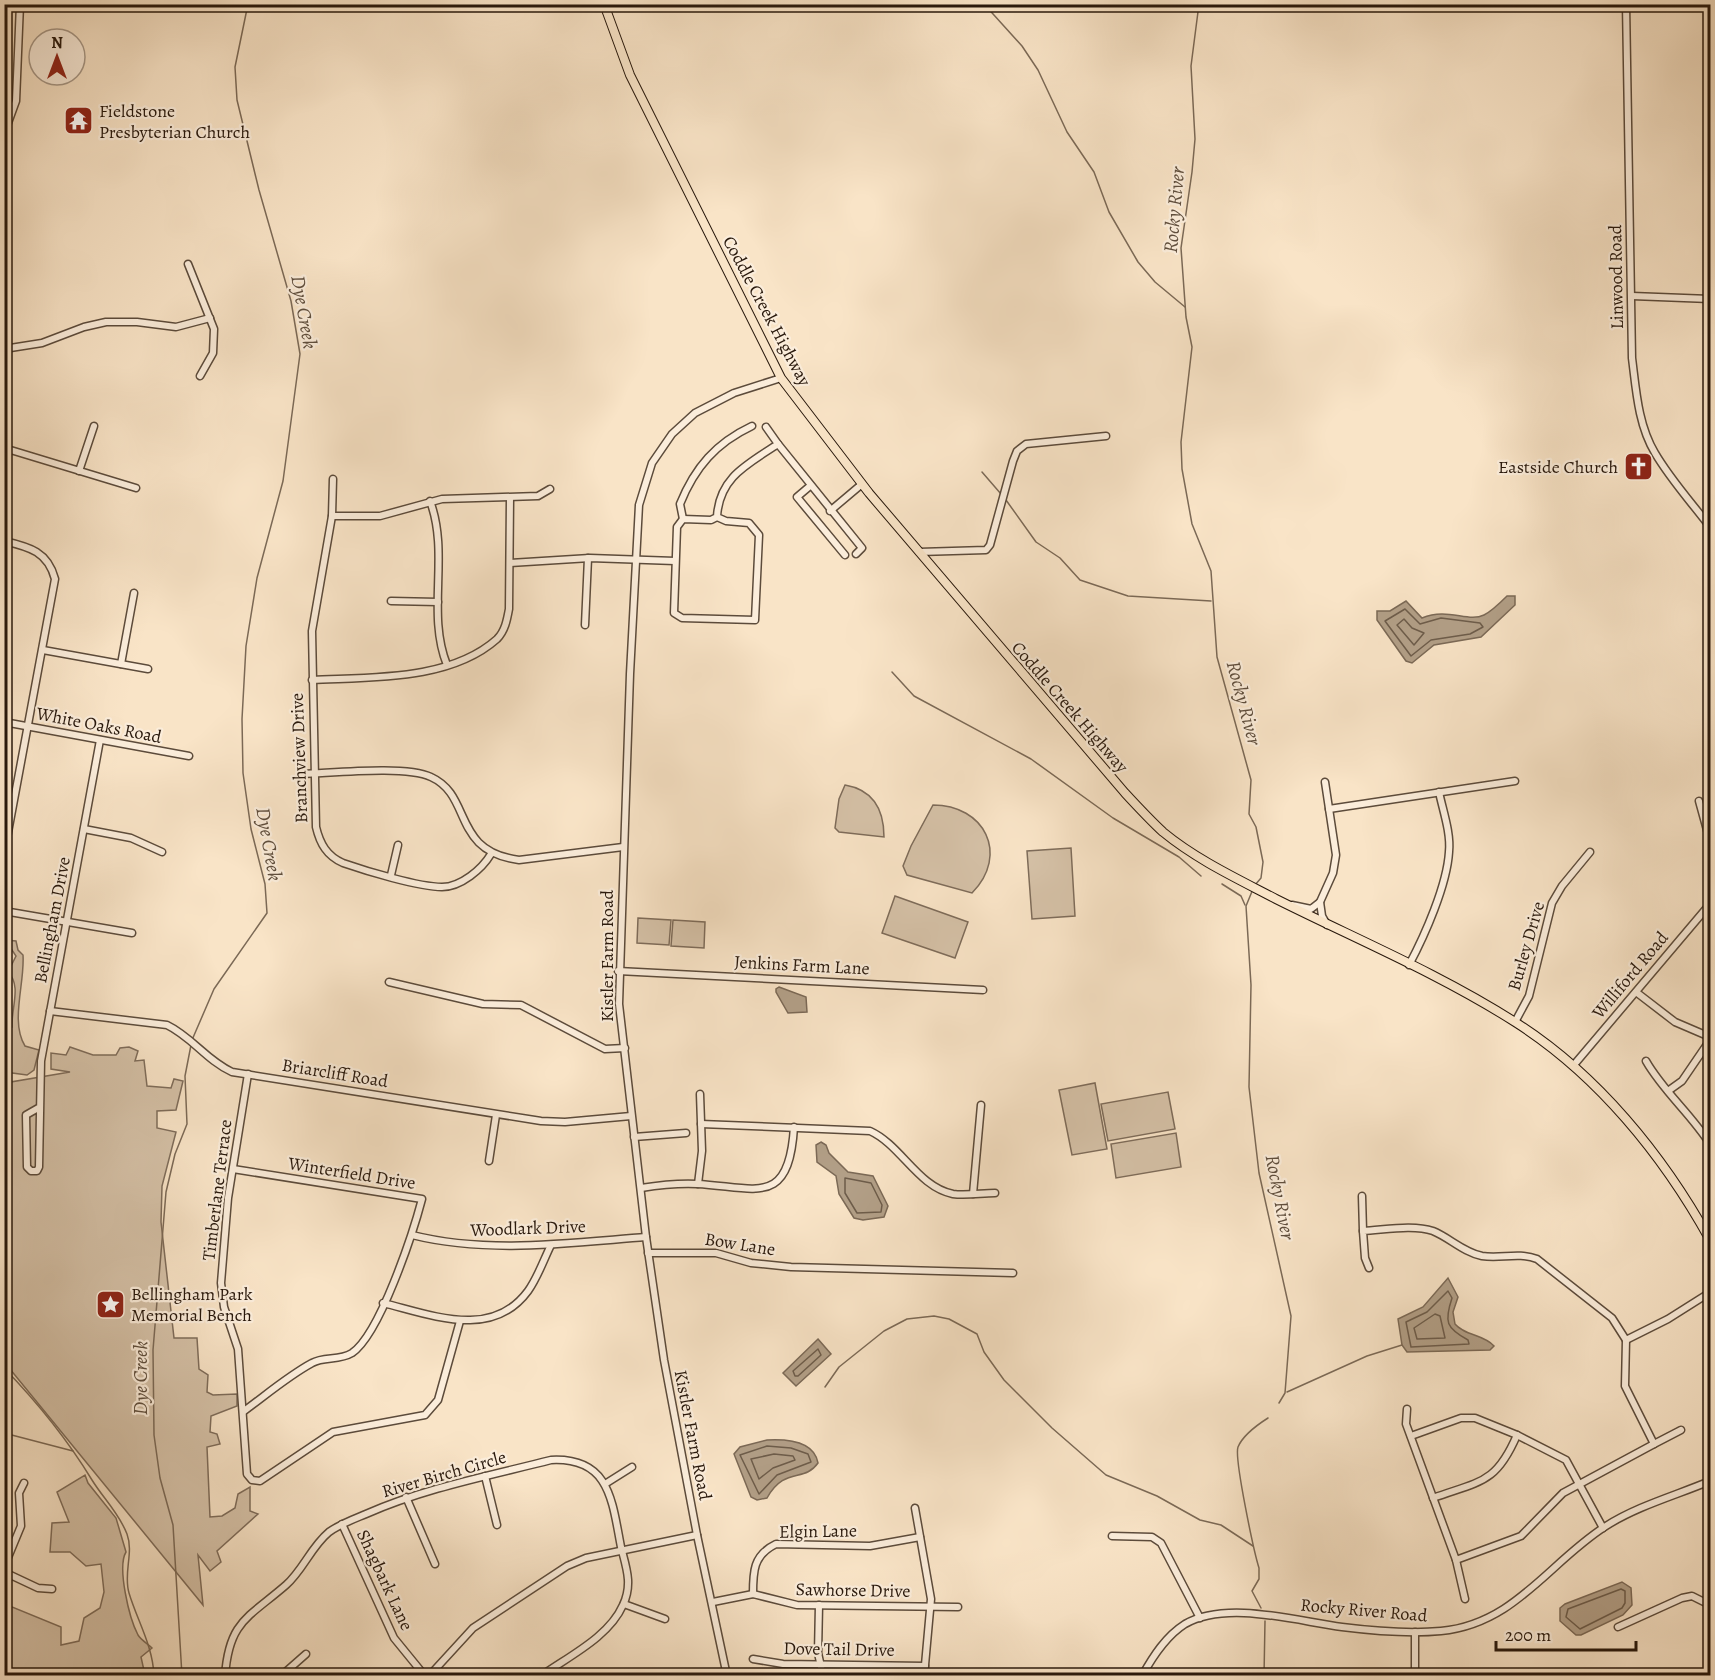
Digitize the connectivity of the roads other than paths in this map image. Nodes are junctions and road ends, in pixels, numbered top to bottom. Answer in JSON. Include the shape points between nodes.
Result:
{"nodes":[{"id":1,"x":20,"y":4,"type":"edge"},
{"id":2,"x":604,"y":4,"type":"edge"},
{"id":3,"x":1626,"y":4,"type":"edge"},
{"id":4,"x":4,"y":134,"type":"edge"},
{"id":5,"x":4,"y":244,"type":"edge"},
{"id":6,"x":188,"y":264,"type":"dead end"},
{"id":7,"x":4,"y":279,"type":"edge"},
{"id":8,"x":1632,"y":296,"type":"junction"},
{"id":9,"x":1710,"y":300,"type":"edge"},
{"id":10,"x":210,"y":318,"type":"junction"},
{"id":11,"x":4,"y":349,"type":"edge"},
{"id":12,"x":200,"y":376,"type":"dead end"},
{"id":13,"x":781,"y":378,"type":"junction"},
{"id":14,"x":93,"y":426,"type":"dead end"},
{"id":15,"x":752,"y":426,"type":"dead end"},
{"id":16,"x":766,"y":427,"type":"dead end"},
{"id":17,"x":1106,"y":436,"type":"dead end"},
{"id":18,"x":778,"y":444,"type":"junction"},
{"id":19,"x":4,"y":448,"type":"edge"},
{"id":20,"x":79,"y":471,"type":"junction"},
{"id":21,"x":333,"y":479,"type":"dead end"},
{"id":22,"x":862,"y":484,"type":"junction"},
{"id":23,"x":810,"y":486,"type":"junction"},
{"id":24,"x":136,"y":488,"type":"dead end"},
{"id":25,"x":550,"y":489,"type":"dead end"},
{"id":26,"x":510,"y":498,"type":"junction"},
{"id":27,"x":430,"y":501,"type":"junction"},
{"id":28,"x":830,"y":511,"type":"junction"},
{"id":29,"x":332,"y":516,"type":"junction"},
{"id":30,"x":717,"y":517,"type":"junction"},
{"id":31,"x":683,"y":519,"type":"junction"},
{"id":32,"x":1710,"y":527,"type":"edge"},
{"id":33,"x":4,"y":542,"type":"edge"},
{"id":34,"x":919,"y":552,"type":"junction"},
{"id":35,"x":856,"y":554,"type":"dead end"},
{"id":36,"x":845,"y":555,"type":"dead end"},
{"id":37,"x":588,"y":558,"type":"junction"},
{"id":38,"x":636,"y":560,"type":"junction"},
{"id":39,"x":675,"y":561,"type":"junction"},
{"id":40,"x":510,"y":563,"type":"junction"},
{"id":41,"x":134,"y":593,"type":"dead end"},
{"id":42,"x":391,"y":601,"type":"dead end"},
{"id":43,"x":438,"y":602,"type":"junction"},
{"id":44,"x":585,"y":625,"type":"dead end"},
{"id":45,"x":43,"y":650,"type":"junction"},
{"id":46,"x":121,"y":664,"type":"junction"},
{"id":47,"x":447,"y":665,"type":"junction"},
{"id":48,"x":148,"y":669,"type":"dead end"},
{"id":49,"x":312,"y":680,"type":"junction"},
{"id":50,"x":4,"y":722,"type":"edge"},
{"id":51,"x":29,"y":727,"type":"junction"},
{"id":52,"x":100,"y":740,"type":"junction"},
{"id":53,"x":189,"y":756,"type":"dead end"},
{"id":54,"x":303,"y":774,"type":"dead end"},
{"id":55,"x":315,"y":774,"type":"junction"},
{"id":56,"x":1515,"y":781,"type":"dead end"},
{"id":57,"x":1325,"y":782,"type":"dead end"},
{"id":58,"x":1439,"y":792,"type":"junction"},
{"id":59,"x":1699,"y":801,"type":"dead end"},
{"id":60,"x":1329,"y":809,"type":"junction"},
{"id":61,"x":84,"y":829,"type":"junction"},
{"id":62,"x":1710,"y":841,"type":"edge"},
{"id":63,"x":398,"y":845,"type":"dead end"},
{"id":64,"x":623,"y":847,"type":"junction"},
{"id":65,"x":162,"y":852,"type":"dead end"},
{"id":66,"x":1590,"y":852,"type":"dead end"},
{"id":67,"x":4,"y":854,"type":"edge"},
{"id":68,"x":491,"y":854,"type":"junction"},
{"id":69,"x":391,"y":875,"type":"junction"},
{"id":70,"x":1320,"y":902,"type":"junction"},
{"id":71,"x":1710,"y":904,"type":"edge"},
{"id":72,"x":1290,"y":906,"type":"junction"},
{"id":73,"x":4,"y":911,"type":"edge"},
{"id":74,"x":66,"y":922,"type":"junction"},
{"id":75,"x":1328,"y":925,"type":"junction"},
{"id":76,"x":132,"y":933,"type":"dead end"},
{"id":77,"x":1408,"y":965,"type":"junction"},
{"id":78,"x":618,"y":971,"type":"junction"},
{"id":79,"x":389,"y":982,"type":"dead end"},
{"id":80,"x":983,"y":990,"type":"dead end"},
{"id":81,"x":1636,"y":992,"type":"junction"},
{"id":82,"x":50,"y":1011,"type":"junction"},
{"id":83,"x":1515,"y":1022,"type":"junction"},
{"id":84,"x":1710,"y":1039,"type":"edge"},
{"id":85,"x":625,"y":1048,"type":"junction"},
{"id":86,"x":1646,"y":1061,"type":"dead end"},
{"id":87,"x":1573,"y":1066,"type":"junction"},
{"id":88,"x":248,"y":1074,"type":"junction"},
{"id":89,"x":1668,"y":1091,"type":"junction"},
{"id":90,"x":700,"y":1094,"type":"dead end"},
{"id":91,"x":981,"y":1105,"type":"dead end"},
{"id":92,"x":40,"y":1107,"type":"junction"},
{"id":93,"x":496,"y":1115,"type":"junction"},
{"id":94,"x":631,"y":1116,"type":"junction"},
{"id":95,"x":701,"y":1124,"type":"junction"},
{"id":96,"x":794,"y":1128,"type":"junction"},
{"id":97,"x":686,"y":1133,"type":"dead end"},
{"id":98,"x":634,"y":1137,"type":"junction"},
{"id":99,"x":1710,"y":1144,"type":"edge"},
{"id":100,"x":489,"y":1161,"type":"dead end"},
{"id":101,"x":233,"y":1169,"type":"junction"},
{"id":102,"x":698,"y":1184,"type":"junction"},
{"id":103,"x":641,"y":1188,"type":"junction"},
{"id":104,"x":995,"y":1193,"type":"dead end"},
{"id":105,"x":973,"y":1194,"type":"junction"},
{"id":106,"x":1362,"y":1196,"type":"dead end"},
{"id":107,"x":1363,"y":1231,"type":"junction"},
{"id":108,"x":412,"y":1235,"type":"junction"},
{"id":109,"x":646,"y":1237,"type":"junction"},
{"id":110,"x":1710,"y":1240,"type":"edge"},
{"id":111,"x":551,"y":1245,"type":"junction"},
{"id":112,"x":648,"y":1253,"type":"junction"},
{"id":113,"x":1369,"y":1268,"type":"dead end"},
{"id":114,"x":1013,"y":1273,"type":"dead end"},
{"id":115,"x":1709,"y":1294,"type":"edge"},
{"id":116,"x":383,"y":1303,"type":"junction"},
{"id":117,"x":460,"y":1321,"type":"junction"},
{"id":118,"x":1626,"y":1340,"type":"junction"},
{"id":119,"x":1407,"y":1409,"type":"dead end"},
{"id":120,"x":244,"y":1411,"type":"junction"},
{"id":121,"x":1681,"y":1430,"type":"dead end"},
{"id":122,"x":1517,"y":1435,"type":"junction"},
{"id":123,"x":1411,"y":1436,"type":"junction"},
{"id":124,"x":1654,"y":1444,"type":"junction"},
{"id":125,"x":632,"y":1467,"type":"dead end"},
{"id":126,"x":485,"y":1476,"type":"junction"},
{"id":127,"x":1710,"y":1481,"type":"edge"},
{"id":128,"x":24,"y":1483,"type":"dead end"},
{"id":129,"x":605,"y":1484,"type":"junction"},
{"id":130,"x":1580,"y":1484,"type":"junction"},
{"id":131,"x":406,"y":1497,"type":"junction"},
{"id":132,"x":1433,"y":1498,"type":"junction"},
{"id":133,"x":915,"y":1508,"type":"dead end"},
{"id":134,"x":342,"y":1524,"type":"junction"},
{"id":135,"x":496,"y":1525,"type":"dead end"},
{"id":136,"x":1603,"y":1528,"type":"junction"},
{"id":137,"x":697,"y":1535,"type":"junction"},
{"id":138,"x":1112,"y":1536,"type":"dead end"},
{"id":139,"x":920,"y":1537,"type":"junction"},
{"id":140,"x":622,"y":1550,"type":"junction"},
{"id":141,"x":1456,"y":1560,"type":"junction"},
{"id":142,"x":435,"y":1564,"type":"dead end"},
{"id":143,"x":4,"y":1570,"type":"edge"},
{"id":144,"x":52,"y":1589,"type":"dead end"},
{"id":145,"x":753,"y":1594,"type":"junction"},
{"id":146,"x":1465,"y":1599,"type":"dead end"},
{"id":147,"x":713,"y":1602,"type":"junction"},
{"id":148,"x":624,"y":1604,"type":"junction"},
{"id":149,"x":819,"y":1605,"type":"junction"},
{"id":150,"x":931,"y":1605,"type":"junction"},
{"id":151,"x":1710,"y":1605,"type":"edge"},
{"id":152,"x":958,"y":1606,"type":"dead end"},
{"id":153,"x":1200,"y":1618,"type":"junction"},
{"id":154,"x":665,"y":1619,"type":"dead end"},
{"id":155,"x":1618,"y":1627,"type":"dead end"},
{"id":156,"x":1415,"y":1632,"type":"junction"},
{"id":157,"x":306,"y":1654,"type":"dead end"},
{"id":158,"x":753,"y":1659,"type":"dead end"},
{"id":159,"x":819,"y":1664,"type":"junction"},
{"id":160,"x":925,"y":1666,"type":"junction"},
{"id":161,"x":225,"y":1676,"type":"edge"},
{"id":162,"x":281,"y":1676,"type":"edge"},
{"id":163,"x":425,"y":1676,"type":"edge"},
{"id":164,"x":429,"y":1676,"type":"edge"},
{"id":165,"x":541,"y":1676,"type":"edge"},
{"id":166,"x":727,"y":1676,"type":"edge"},
{"id":167,"x":823,"y":1676,"type":"edge"},
{"id":168,"x":924,"y":1676,"type":"edge"},
{"id":169,"x":1142,"y":1676,"type":"edge"},
{"id":170,"x":1415,"y":1676,"type":"edge"}],
"edges":[{"from":1,"to":4,"type":"street","via":[[16,101]]},
{"from":2,"to":13,"type":"main road","name":"Coddle Creek Highway","via":[[630,75]]},
{"from":3,"to":8,"type":"street","name":"Linwood Road"},
{"from":5,"to":7,"type":"street"},
{"from":6,"to":10,"type":"street"},
{"from":8,"to":9,"type":"street"},
{"from":8,"to":32,"type":"street","name":"Linwood Road","via":[[1632,358],[1643,424],[1654,452]]},
{"from":10,"to":11,"type":"street","via":[[176,327],[106,322],[42,343]]},
{"from":10,"to":12,"type":"street","via":[[214,329],[213,353]]},
{"from":13,"to":22,"type":"main road","name":"Coddle Creek Highway"},
{"from":13,"to":38,"type":"street","name":"Kistler Farm Road","via":[[714,401],[678,427],[664,444],[644,483]]},
{"from":14,"to":20,"type":"street"},
{"from":15,"to":31,"type":"street","via":[[732,436],[702,462],[680,504]]},
{"from":16,"to":18,"type":"street"},
{"from":17,"to":34,"type":"street","via":[[1026,444],[1013,461],[986,550]]},
{"from":18,"to":23,"type":"street"},
{"from":18,"to":30,"type":"street","via":[[727,483],[718,501]]},
{"from":19,"to":20,"type":"street"},
{"from":20,"to":24,"type":"street"},
{"from":21,"to":29,"type":"street","name":"Branchview Drive"},
{"from":22,"to":28,"type":"street"},
{"from":22,"to":34,"type":"main road","name":"Coddle Creek Highway"},
{"from":23,"to":28,"type":"street"},
{"from":23,"to":36,"type":"street","via":[[797,497]]},
{"from":25,"to":26,"type":"street","via":[[538,496]]},
{"from":26,"to":27,"type":"street"},
{"from":26,"to":40,"type":"street"},
{"from":27,"to":29,"type":"street","via":[[380,516]]},
{"from":27,"to":43,"type":"street","via":[[438,537]]},
{"from":28,"to":35,"type":"street","via":[[862,548]]},
{"from":29,"to":49,"type":"street","name":"Branchview Drive","via":[[312,631]]},
{"from":30,"to":31,"type":"street"},
{"from":30,"to":39,"type":"street","via":[[749,523],[759,535],[755,620],[678,616],[673,608]]},
{"from":31,"to":39,"type":"street","via":[[677,527]]},
{"from":33,"to":45,"type":"street","via":[[37,550],[52,568],[55,591]]},
{"from":34,"to":72,"type":"main road","name":"Coddle Creek Highway","via":[[1125,793],[1163,831],[1225,873]]},
{"from":37,"to":38,"type":"street"},
{"from":37,"to":40,"type":"street"},
{"from":37,"to":44,"type":"street"},
{"from":38,"to":39,"type":"street"},
{"from":38,"to":64,"type":"street","name":"Kistler Farm Road"},
{"from":40,"to":47,"type":"street","via":[[505,627],[498,638]]},
{"from":41,"to":46,"type":"street"},
{"from":42,"to":43,"type":"street"},
{"from":43,"to":47,"type":"street","via":[[438,640]]},
{"from":45,"to":46,"type":"street"},
{"from":45,"to":51,"type":"street"},
{"from":46,"to":48,"type":"street"},
{"from":47,"to":49,"type":"street","via":[[412,675]]},
{"from":49,"to":55,"type":"street","name":"Branchview Drive"},
{"from":50,"to":51,"type":"street","name":"White Oaks Road"},
{"from":51,"to":52,"type":"street","name":"White Oaks Road"},
{"from":51,"to":67,"type":"street"},
{"from":52,"to":53,"type":"street","name":"White Oaks Road"},
{"from":52,"to":61,"type":"street","name":"Bellingham Drive"},
{"from":54,"to":55,"type":"street"},
{"from":55,"to":68,"type":"street","via":[[404,772],[430,777],[450,793],[478,843]]},
{"from":55,"to":69,"type":"street","name":"Branchview Drive","via":[[316,827],[324,848],[343,863]]},
{"from":56,"to":58,"type":"street"},
{"from":57,"to":60,"type":"street"},
{"from":58,"to":60,"type":"street"},
{"from":58,"to":77,"type":"street","via":[[1450,849],[1447,866],[1420,944]]},
{"from":59,"to":62,"type":"street"},
{"from":60,"to":70,"type":"street","via":[[1335,863]]},
{"from":61,"to":65,"type":"street","via":[[131,838]]},
{"from":61,"to":74,"type":"street","name":"Bellingham Drive"},
{"from":63,"to":69,"type":"street"},
{"from":64,"to":68,"type":"street","via":[[519,860]]},
{"from":64,"to":78,"type":"street","name":"Kistler Farm Road"},
{"from":66,"to":83,"type":"street","name":"Burley Drive","via":[[1552,903],[1529,996]]},
{"from":68,"to":69,"type":"street","name":"Branchview Drive","via":[[474,873],[453,885],[426,884]]},
{"from":70,"to":72,"type":"street","via":[[1311,909]]},
{"from":70,"to":75,"type":"street"},
{"from":71,"to":81,"type":"street","name":"Williford Road"},
{"from":72,"to":75,"type":"main road","name":"Coddle Creek Highway"},
{"from":73,"to":74,"type":"street"},
{"from":74,"to":76,"type":"street"},
{"from":74,"to":82,"type":"street","name":"Bellingham Drive"},
{"from":75,"to":77,"type":"main road","name":"Coddle Creek Highway"},
{"from":77,"to":83,"type":"main road","name":"Coddle Creek Highway"},
{"from":78,"to":80,"type":"street","name":"Jenkins Farm Lane"},
{"from":78,"to":85,"type":"street","name":"Kistler Farm Road"},
{"from":79,"to":85,"type":"street","via":[[483,1004],[521,1005],[605,1049]]},
{"from":81,"to":84,"type":"street","via":[[1675,1022]]},
{"from":81,"to":87,"type":"street","name":"Williford Road"},
{"from":82,"to":88,"type":"street","name":"Briarcliff Road","via":[[167,1025],[187,1036],[218,1065]]},
{"from":82,"to":92,"type":"street","name":"Bellingham Drive","via":[[41,1061]]},
{"from":83,"to":87,"type":"main road","name":"Coddle Creek Highway"},
{"from":84,"to":89,"type":"street","via":[[1682,1081]]},
{"from":85,"to":94,"type":"street","name":"Kistler Farm Road"},
{"from":86,"to":89,"type":"street"},
{"from":87,"to":110,"type":"main road","name":"Coddle Creek Highway","via":[[1652,1150]]},
{"from":88,"to":93,"type":"street","name":"Briarcliff Road"},
{"from":88,"to":101,"type":"street","name":"Timberlane Terrace"},
{"from":89,"to":99,"type":"street","via":[[1696,1121]]},
{"from":90,"to":95,"type":"street"},
{"from":91,"to":105,"type":"street"},
{"from":92,"to":92,"type":"street","name":"Bellingham Drive","via":[[26,1115],[27,1167],[31,1171],[39,1167]]},
{"from":93,"to":94,"type":"street","name":"Briarcliff Road","via":[[565,1122]]},
{"from":93,"to":100,"type":"street"},
{"from":94,"to":98,"type":"street","name":"Kistler Farm Road"},
{"from":95,"to":96,"type":"street"},
{"from":95,"to":102,"type":"street"},
{"from":96,"to":102,"type":"street","via":[[792,1156],[781,1177],[771,1184],[753,1190]]},
{"from":96,"to":105,"type":"street","via":[[870,1131],[890,1144],[934,1186],[952,1194]]},
{"from":97,"to":98,"type":"street"},
{"from":98,"to":103,"type":"street","name":"Kistler Farm Road"},
{"from":101,"to":108,"type":"street","name":"Winterfield Drive","via":[[422,1199]]},
{"from":101,"to":120,"type":"street","name":"Timberlane Terrace","via":[[221,1283],[224,1307],[238,1349]]},
{"from":102,"to":103,"type":"street"},
{"from":103,"to":109,"type":"street","name":"Kistler Farm Road"},
{"from":104,"to":105,"type":"street"},
{"from":106,"to":107,"type":"street"},
{"from":107,"to":113,"type":"street"},
{"from":107,"to":118,"type":"street","via":[[1425,1229],[1479,1255],[1526,1255],[1537,1259],[1612,1318]]},
{"from":108,"to":111,"type":"street","name":"Woodlark Drive","via":[[472,1246]]},
{"from":108,"to":116,"type":"street","name":"Winterfield Drive"},
{"from":109,"to":111,"type":"street","name":"Woodlark Drive"},
{"from":109,"to":112,"type":"street","name":"Kistler Farm Road"},
{"from":111,"to":117,"type":"street","via":[[520,1301],[493,1318]]},
{"from":112,"to":114,"type":"street","name":"Bow Lane","via":[[716,1253],[751,1263],[791,1267]]},
{"from":112,"to":137,"type":"street","name":"Kistler Farm Road"},
{"from":115,"to":118,"type":"street"},
{"from":116,"to":117,"type":"street"},
{"from":116,"to":120,"type":"street","name":"Winterfield Drive","via":[[371,1329],[352,1353],[313,1362]]},
{"from":117,"to":120,"type":"street","name":"Timberlane Terrace","via":[[438,1400],[425,1415],[333,1432],[260,1481],[247,1474]]},
{"from":118,"to":124,"type":"street","via":[[1625,1386]]},
{"from":119,"to":123,"type":"street","via":[[1406,1424]]},
{"from":121,"to":124,"type":"street"},
{"from":122,"to":123,"type":"street","via":[[1468,1417]]},
{"from":122,"to":130,"type":"street","via":[[1566,1460]]},
{"from":122,"to":132,"type":"street","via":[[1503,1463],[1491,1476]]},
{"from":123,"to":132,"type":"street"},
{"from":124,"to":130,"type":"street"},
{"from":125,"to":129,"type":"street"},
{"from":126,"to":129,"type":"street","name":"River Birch Circle","via":[[563,1459],[587,1466]]},
{"from":126,"to":131,"type":"street","name":"River Birch Circle"},
{"from":126,"to":135,"type":"street"},
{"from":127,"to":136,"type":"street","name":"Rocky River Road"},
{"from":128,"to":143,"type":"street","via":[[19,1493],[21,1526]]},
{"from":129,"to":140,"type":"street","via":[[613,1503]]},
{"from":130,"to":136,"type":"street"},
{"from":130,"to":141,"type":"street","via":[[1552,1503],[1521,1536]]},
{"from":131,"to":134,"type":"street","name":"River Birch Circle"},
{"from":131,"to":142,"type":"street"},
{"from":132,"to":141,"type":"street"},
{"from":133,"to":139,"type":"street"},
{"from":134,"to":161,"type":"street","name":"River Birch Circle","via":[[321,1539],[292,1580],[241,1623],[228,1649]]},
{"from":134,"to":163,"type":"street","name":"Shagbark Lane","via":[[394,1638]]},
{"from":136,"to":156,"type":"street","name":"Rocky River Road","via":[[1486,1621]]},
{"from":137,"to":140,"type":"street"},
{"from":137,"to":147,"type":"street","name":"Kistler Farm Road"},
{"from":138,"to":153,"type":"street","via":[[1152,1537],[1161,1543]]},
{"from":139,"to":145,"type":"street","name":"Elgin Lane","via":[[870,1546],[776,1544],[759,1555]]},
{"from":139,"to":150,"type":"street"},
{"from":140,"to":148,"type":"street","via":[[629,1580]]},
{"from":140,"to":164,"type":"street","via":[[567,1566],[473,1628]]},
{"from":141,"to":146,"type":"street"},
{"from":143,"to":144,"type":"street","via":[[38,1588]]},
{"from":145,"to":147,"type":"street","name":"Sawhorse Drive"},
{"from":145,"to":149,"type":"street","name":"Sawhorse Drive","via":[[784,1603]]},
{"from":147,"to":166,"type":"street","name":"Kistler Farm Road"},
{"from":148,"to":154,"type":"street"},
{"from":148,"to":165,"type":"street","via":[[606,1629]]},
{"from":149,"to":150,"type":"street","name":"Sawhorse Drive"},
{"from":149,"to":159,"type":"street"},
{"from":150,"to":152,"type":"street","name":"Sawhorse Drive"},
{"from":150,"to":160,"type":"street"},
{"from":151,"to":155,"type":"street","via":[[1692,1596],[1682,1598]]},
{"from":153,"to":156,"type":"street","name":"Rocky River Road","via":[[1242,1614]]},
{"from":153,"to":169,"type":"street","name":"Rocky River Road","via":[[1168,1637]]},
{"from":156,"to":170,"type":"street"},
{"from":157,"to":162,"type":"street"},
{"from":158,"to":159,"type":"street","name":"Dove Tail Drive"},
{"from":159,"to":160,"type":"street","name":"Dove Tail Drive"},
{"from":159,"to":167,"type":"street"},
{"from":160,"to":168,"type":"street"}]}
